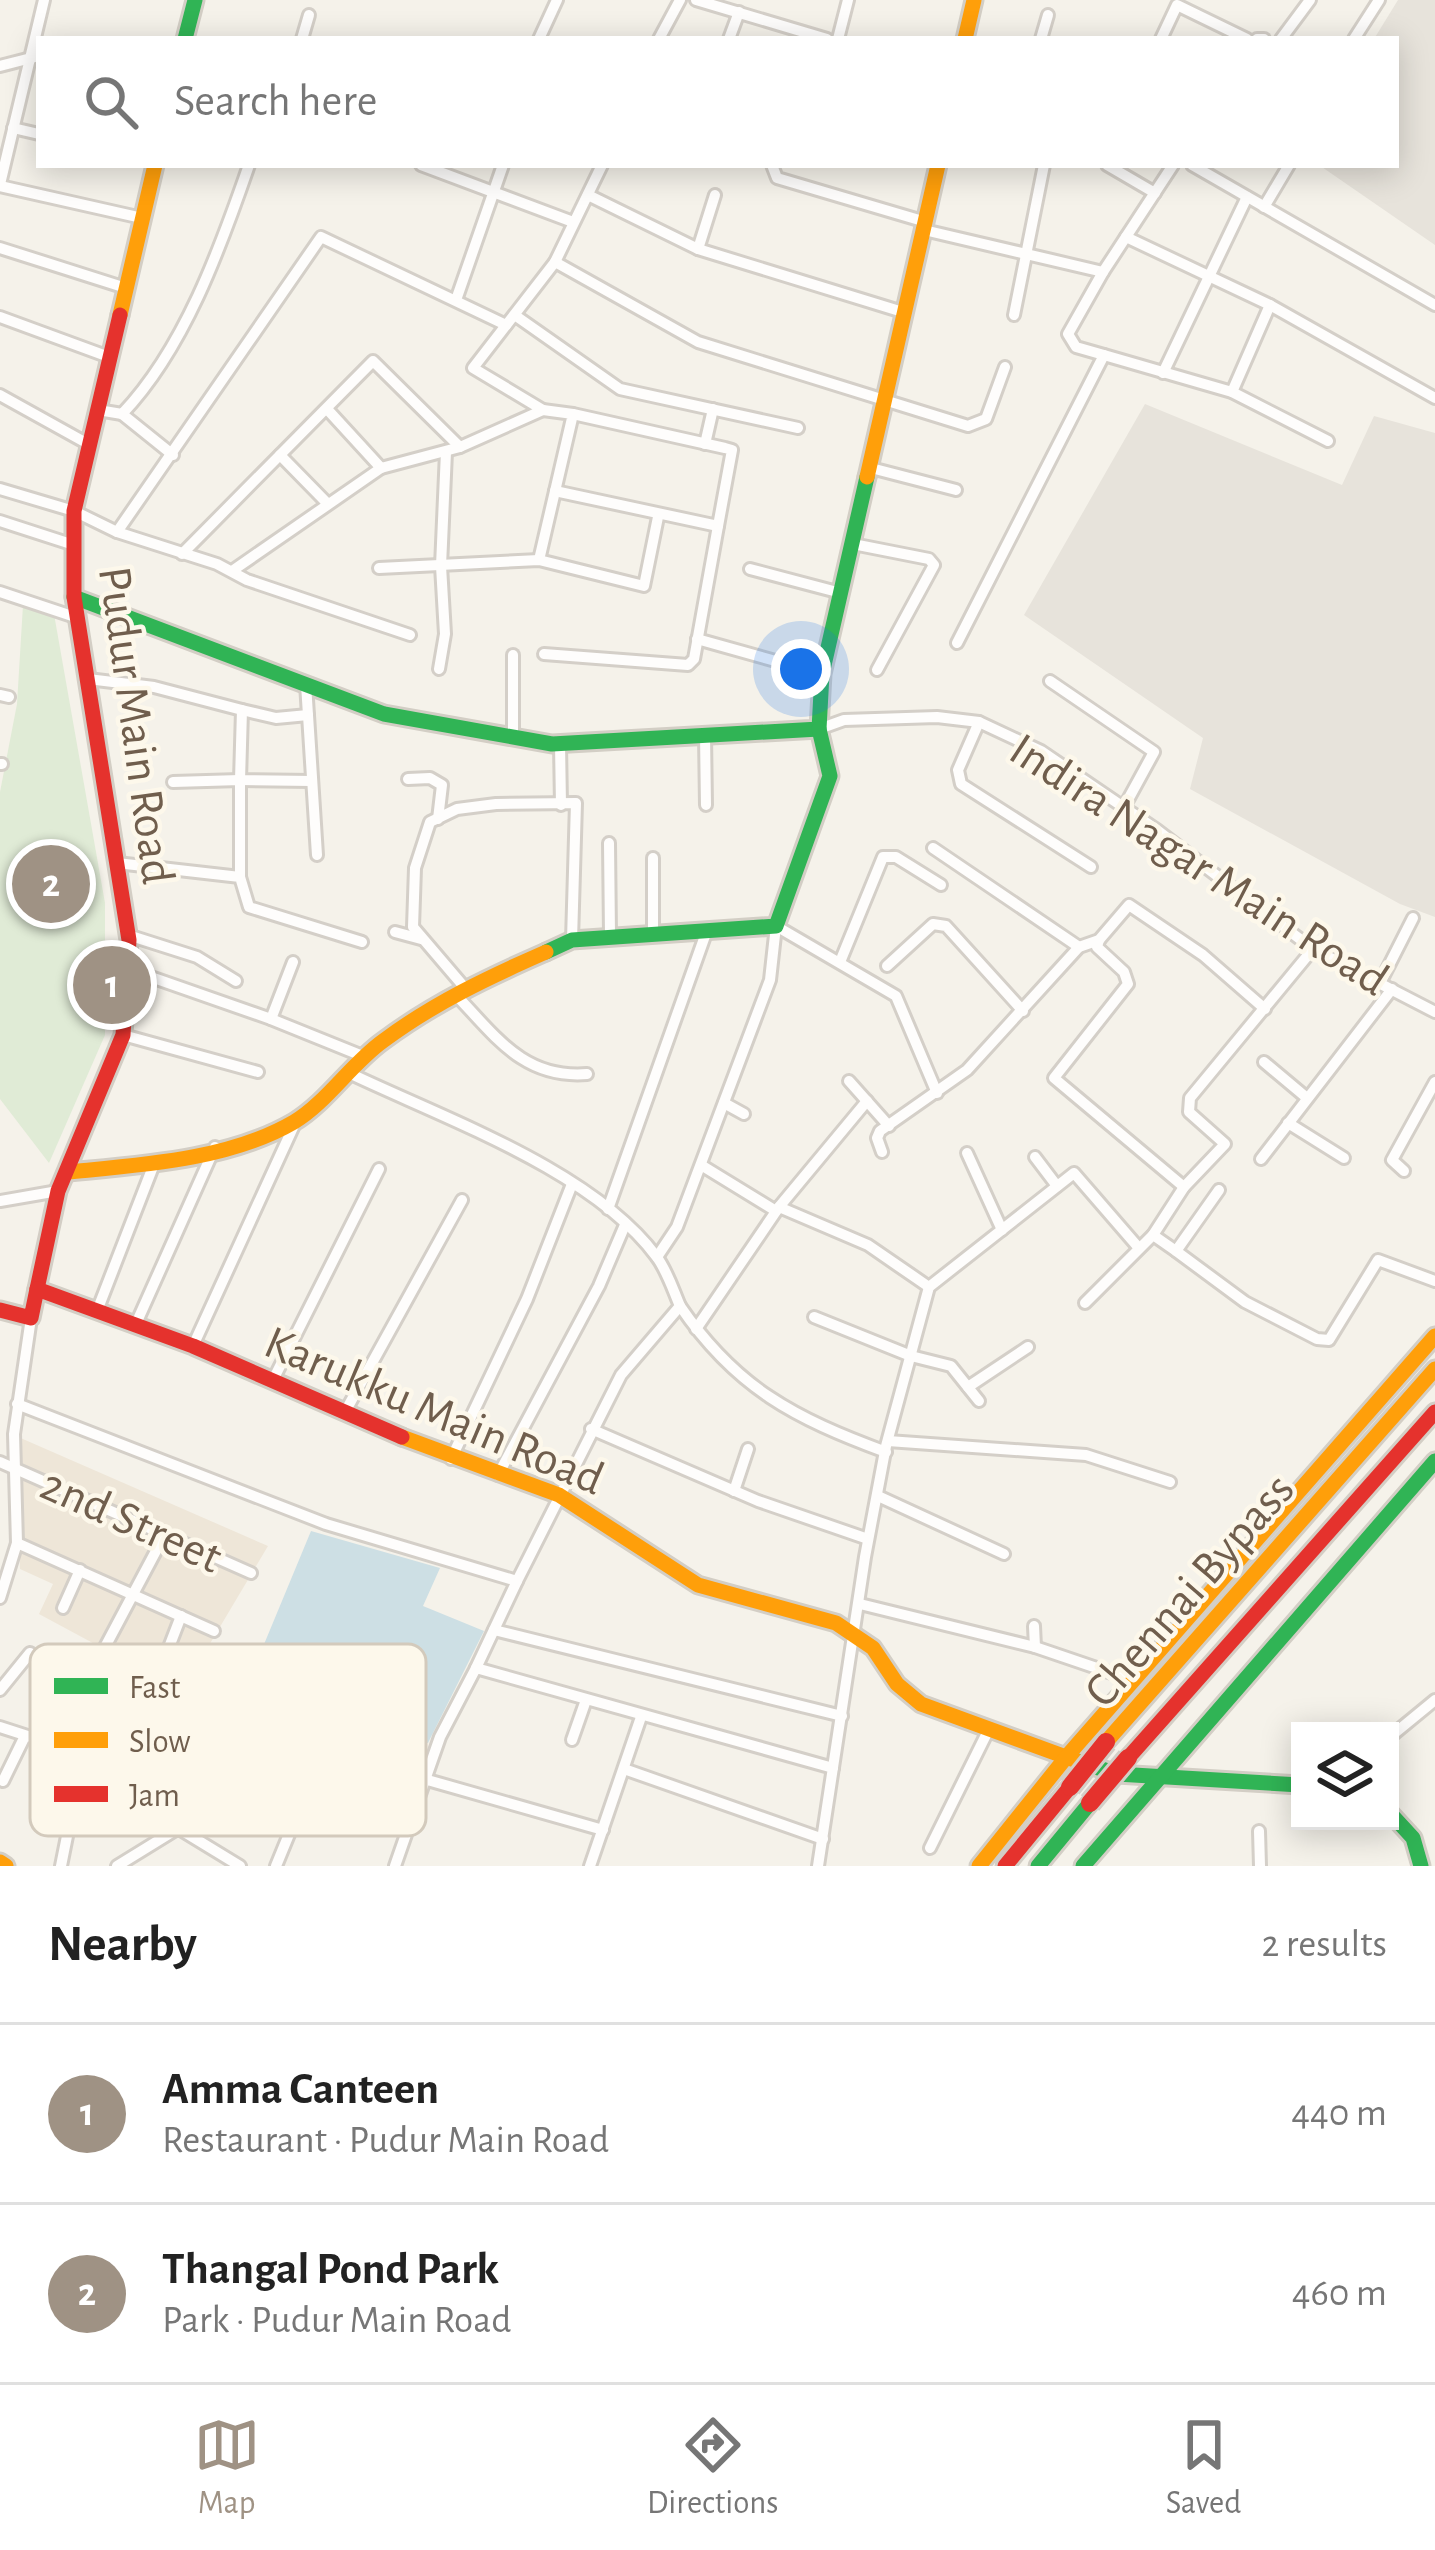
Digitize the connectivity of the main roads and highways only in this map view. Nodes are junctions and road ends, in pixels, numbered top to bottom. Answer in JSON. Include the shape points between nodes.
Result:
{"nodes":[{"id":1,"x":195,"y":0,"type":"edge"},
{"id":2,"x":974,"y":0,"type":"edge"},
{"id":3,"x":186,"y":36,"type":"edge"},
{"id":4,"x":966,"y":36,"type":"edge"},
{"id":5,"x":154,"y":168,"type":"edge"},
{"id":6,"x":937,"y":168,"type":"edge"},
{"id":7,"x":74,"y":597,"type":"junction"},
{"id":8,"x":820,"y":729,"type":"junction"},
{"id":9,"x":68,"y":1172,"type":"junction"},
{"id":10,"x":37,"y":1289,"type":"junction"},
{"id":11,"x":0,"y":1310,"type":"edge"},
{"id":12,"x":1435,"y":1336,"type":"edge"},
{"id":13,"x":1435,"y":1369,"type":"edge"},
{"id":14,"x":1435,"y":1412,"type":"edge"},
{"id":15,"x":1435,"y":1461,"type":"edge"},
{"id":16,"x":1068,"y":1755,"type":"junction"},
{"id":17,"x":1161,"y":1774,"type":"junction"},
{"id":18,"x":1291,"y":1784,"type":"edge"},
{"id":19,"x":1399,"y":1823,"type":"edge"},
{"id":20,"x":1425,"y":1861,"type":"edge"},
{"id":21,"x":979,"y":1866,"type":"edge"},
{"id":22,"x":1005,"y":1866,"type":"edge"},
{"id":23,"x":1039,"y":1866,"type":"edge"},
{"id":24,"x":1083,"y":1866,"type":"edge"}],
"edges":[{"from":1,"to":3,"type":"main road"},
{"from":2,"to":4,"type":"main road"},
{"from":5,"to":7,"type":"main road","name":"Pudur Main Road","via":[[74,511]]},
{"from":6,"to":8,"type":"main road","via":[[822,674]]},
{"from":7,"to":8,"type":"main road","via":[[384,714],[513,737],[560,744]]},
{"from":7,"to":9,"type":"main road","name":"Pudur Main Road","via":[[128,970],[123,1035]]},
{"from":8,"to":9,"type":"main road","via":[[830,776],[776,926],[572,940],[461,992],[365,1058],[296,1121],[154,1164]]},
{"from":9,"to":10,"type":"main road","name":"Pudur Main Road"},
{"from":10,"to":11,"type":"main road","via":[[31,1318]]},
{"from":10,"to":16,"type":"main road","name":"Karukku Main Road","via":[[193,1346],[451,1459],[559,1495],[698,1585],[836,1622],[873,1648],[922,1704]]},
{"from":12,"to":16,"type":"main road"},
{"from":13,"to":22,"type":"main road","name":"Chennai Bypass","bridge":true},
{"from":14,"to":23,"type":"main road","name":"Chennai Bypass","bridge":true},
{"from":15,"to":17,"type":"main road"},
{"from":16,"to":17,"type":"main road","name":"Karukku Main Road","via":[[1118,1774]]},
{"from":16,"to":21,"type":"main road"},
{"from":17,"to":18,"type":"main road","name":"Karukku Main Road"},
{"from":17,"to":24,"type":"main road"},
{"from":19,"to":20,"type":"main road"}]}
